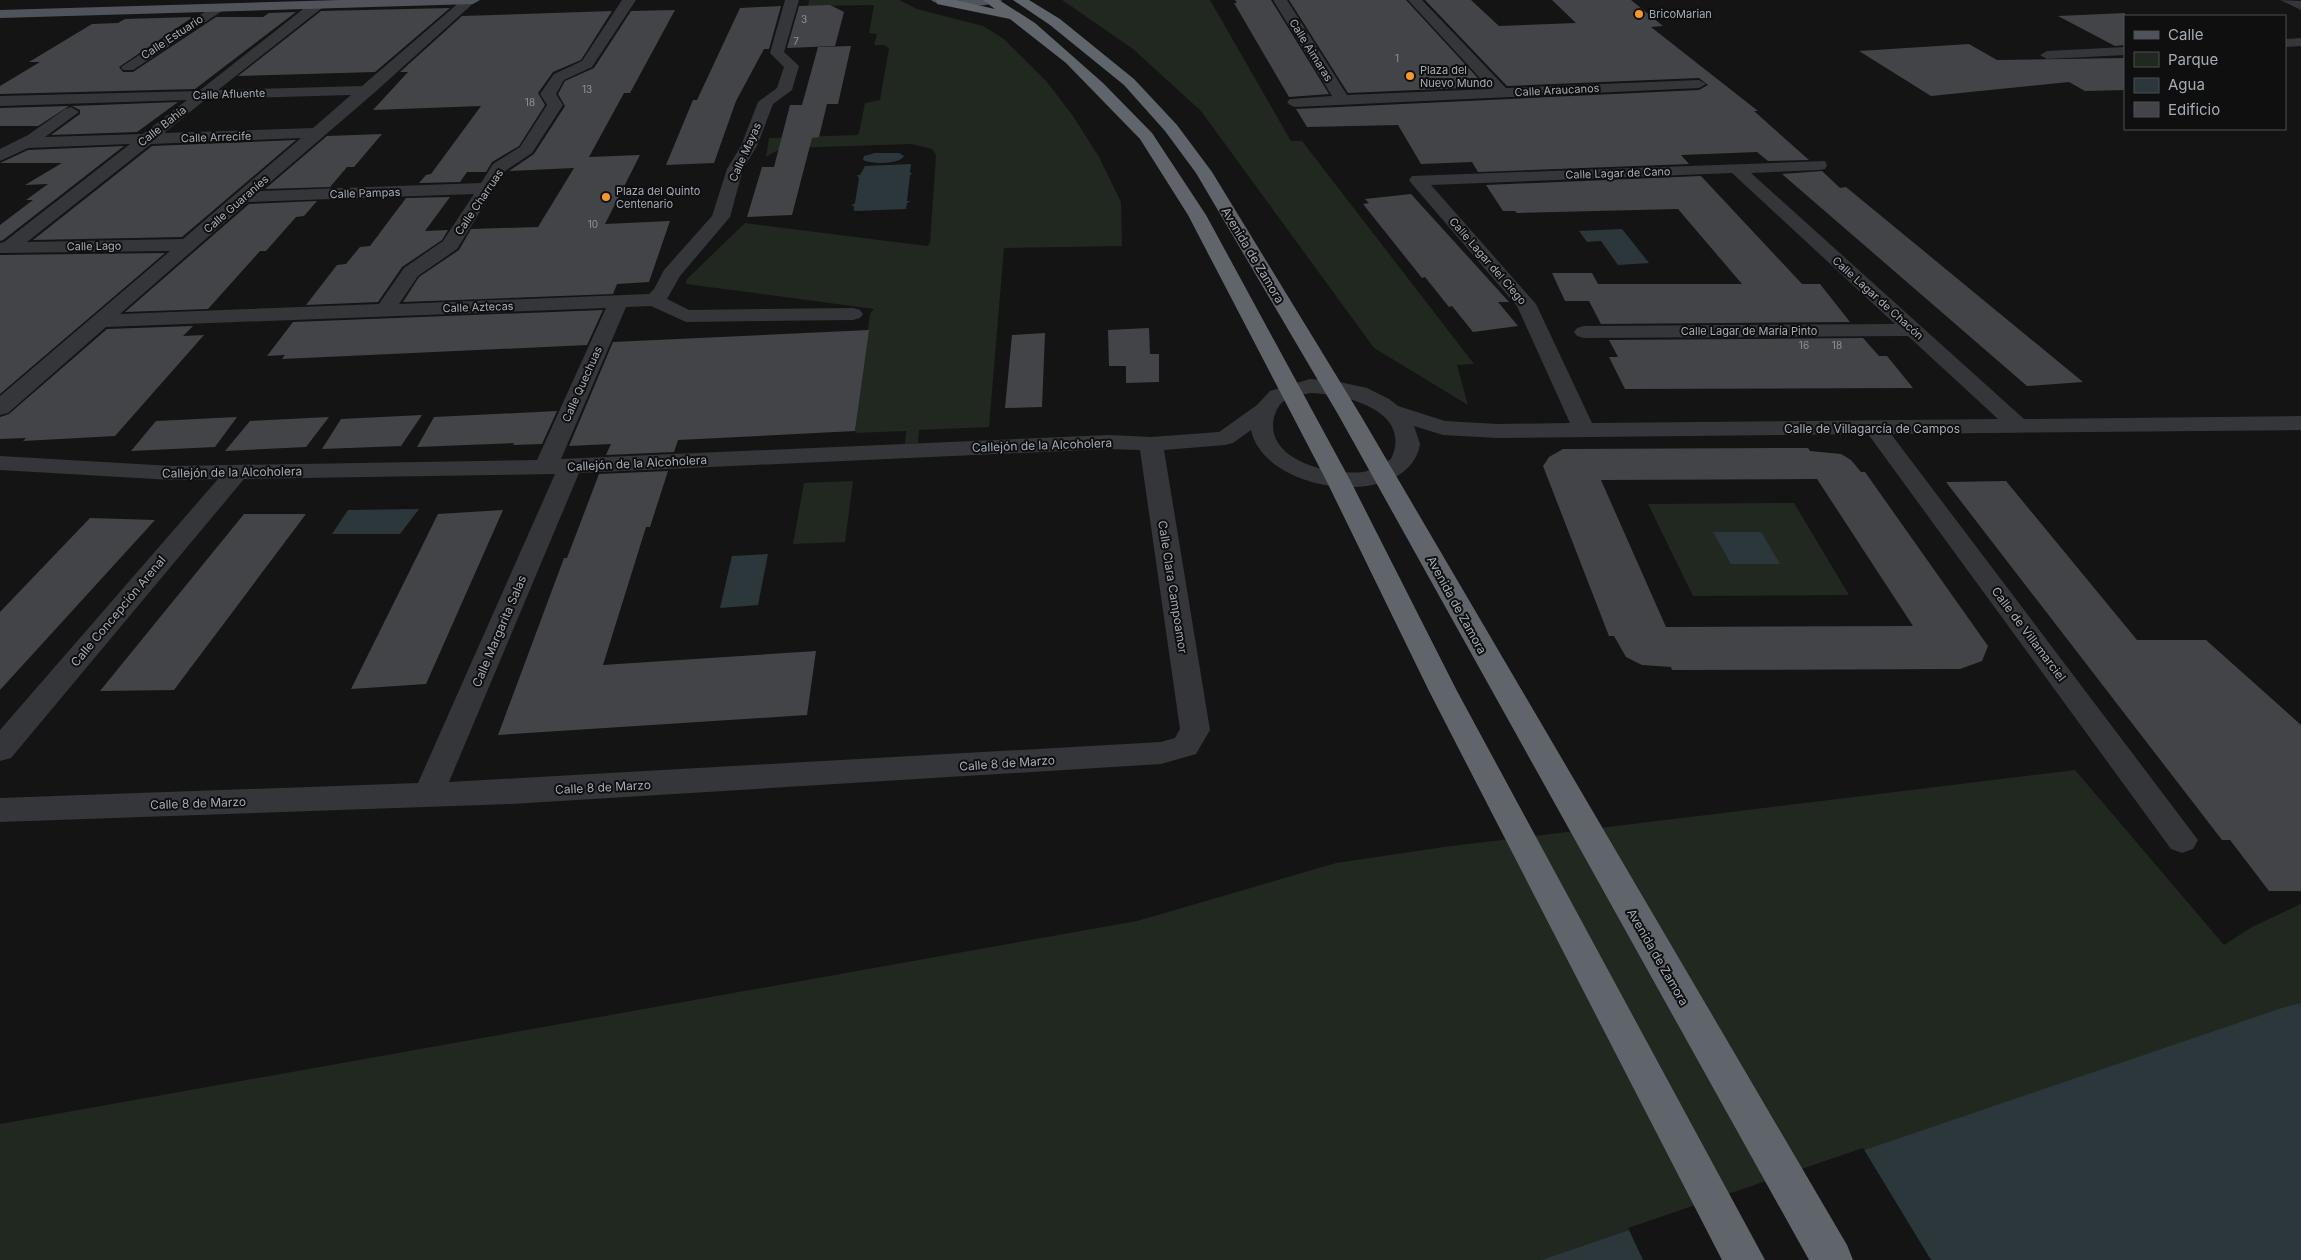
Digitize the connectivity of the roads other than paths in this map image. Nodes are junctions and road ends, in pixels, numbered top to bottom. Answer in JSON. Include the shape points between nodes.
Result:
{"nodes":[{"id":1,"x":472,"y":0,"type":"edge"},
{"id":2,"x":629,"y":0,"type":"edge"},
{"id":3,"x":792,"y":0,"type":"edge"},
{"id":4,"x":938,"y":0,"type":"edge"},
{"id":5,"x":992,"y":0,"type":"edge"},
{"id":6,"x":1020,"y":0,"type":"edge"},
{"id":7,"x":1280,"y":0,"type":"edge"},
{"id":8,"x":1416,"y":0,"type":"edge"},
{"id":9,"x":2287,"y":0,"type":"edge"},
{"id":10,"x":942,"y":1,"type":"edge"},
{"id":11,"x":317,"y":5,"type":"junction"},
{"id":12,"x":2301,"y":6,"type":"edge"},
{"id":13,"x":217,"y":8,"type":"junction"},
{"id":14,"x":0,"y":14,"type":"edge"},
{"id":15,"x":1021,"y":20,"type":"junction"},
{"id":16,"x":2301,"y":42,"type":"edge"},
{"id":17,"x":2286,"y":43,"type":"edge"},
{"id":18,"x":2124,"y":51,"type":"edge"},
{"id":19,"x":2047,"y":55,"type":"dead end"},
{"id":20,"x":128,"y":67,"type":"dead end"},
{"id":21,"x":1699,"y":84,"type":"dead end"},
{"id":22,"x":369,"y":90,"type":"junction"},
{"id":23,"x":1502,"y":93,"type":"junction"},
{"id":24,"x":202,"y":95,"type":"junction"},
{"id":25,"x":1342,"y":100,"type":"junction"},
{"id":26,"x":0,"y":101,"type":"edge"},
{"id":27,"x":1295,"y":102,"type":"dead end"},
{"id":28,"x":71,"y":112,"type":"dead end"},
{"id":29,"x":317,"y":133,"type":"junction"},
{"id":30,"x":145,"y":139,"type":"junction"},
{"id":31,"x":25,"y":143,"type":"junction"},
{"id":32,"x":0,"y":156,"type":"edge"},
{"id":33,"x":1819,"y":166,"type":"dead end"},
{"id":34,"x":1737,"y":169,"type":"junction"},
{"id":35,"x":1418,"y":180,"type":"joint"},
{"id":36,"x":486,"y":188,"type":"junction"},
{"id":37,"x":244,"y":197,"type":"junction"},
{"id":38,"x":189,"y":245,"type":"junction"},
{"id":39,"x":4,"y":248,"type":"edge"},
{"id":40,"x":654,"y":300,"type":"junction"},
{"id":41,"x":619,"y":301,"type":"junction"},
{"id":42,"x":385,"y":310,"type":"junction"},
{"id":43,"x":853,"y":314,"type":"dead end"},
{"id":44,"x":101,"y":321,"type":"junction"},
{"id":45,"x":1914,"y":330,"type":"junction"},
{"id":46,"x":1584,"y":332,"type":"dead end"},
{"id":47,"x":1332,"y":386,"type":"junction"},
{"id":48,"x":1290,"y":391,"type":"junction"},
{"id":49,"x":0,"y":408,"type":"edge"},
{"id":50,"x":1265,"y":410,"type":"junction"},
{"id":51,"x":1392,"y":412,"type":"junction"},
{"id":52,"x":2301,"y":423,"type":"edge"},
{"id":53,"x":2020,"y":427,"type":"junction"},
{"id":54,"x":1443,"y":428,"type":"junction"},
{"id":55,"x":1875,"y":428,"type":"junction"},
{"id":56,"x":1584,"y":430,"type":"junction"},
{"id":57,"x":1225,"y":438,"type":"junction"},
{"id":58,"x":1151,"y":444,"type":"junction"},
{"id":59,"x":1269,"y":447,"type":"junction"},
{"id":60,"x":1407,"y":450,"type":"junction"},
{"id":61,"x":0,"y":463,"type":"edge"},
{"id":62,"x":558,"y":466,"type":"junction"},
{"id":63,"x":237,"y":472,"type":"junction"},
{"id":64,"x":1383,"y":474,"type":"junction"},
{"id":65,"x":1338,"y":480,"type":"junction"},
{"id":66,"x":1195,"y":730,"type":"joint"},
{"id":67,"x":0,"y":750,"type":"edge"},
{"id":68,"x":428,"y":795,"type":"junction"},
{"id":69,"x":0,"y":810,"type":"edge"},
{"id":70,"x":2182,"y":840,"type":"dead end"},
{"id":71,"x":1744,"y":1260,"type":"edge"},
{"id":72,"x":1832,"y":1260,"type":"edge"}],
"edges":[{"from":1,"to":11,"type":"main road"},
{"from":1,"to":22,"type":"street","name":"Calle Guaraníes"},
{"from":2,"to":36,"type":"street","name":"Calle Charruas","via":[[587,64],[559,77],[548,94],[555,105],[526,150],[499,168]]},
{"from":3,"to":40,"type":"street","name":"Calle Mayas","via":[[777,52],[792,66],[784,90],[766,102],[749,146],[735,169],[721,217],[671,274]]},
{"from":4,"to":10,"type":"main road"},
{"from":5,"to":10,"type":"main road"},
{"from":5,"to":15,"type":"highway"},
{"from":6,"to":47,"type":"highway","name":"Avenida de Zamora","via":[[1053,21],[1129,82],[1171,128],[1204,172]]},
{"from":7,"to":25,"type":"street","name":"Calle Aimaras"},
{"from":8,"to":23,"type":"street"},
{"from":9,"to":12,"type":"street"},
{"from":10,"to":15,"type":"highway"},
{"from":11,"to":13,"type":"main road"},
{"from":11,"to":24,"type":"street","name":"Calle Bahía"},
{"from":13,"to":14,"type":"main road"},
{"from":13,"to":20,"type":"street","name":"Calle Estuario"},
{"from":15,"to":48,"type":"highway","via":[[1072,60],[1146,136],[1197,215]]},
{"from":16,"to":17,"type":"street"},
{"from":18,"to":19,"type":"street"},
{"from":21,"to":23,"type":"street","name":"Calle Araucanos"},
{"from":22,"to":24,"type":"street","name":"Calle Afluente"},
{"from":22,"to":29,"type":"street","name":"Calle Guaraníes"},
{"from":23,"to":25,"type":"street","name":"Calle Araucanos"},
{"from":24,"to":26,"type":"street","name":"Calle Afluente"},
{"from":24,"to":30,"type":"street","name":"Calle Bahía"},
{"from":25,"to":27,"type":"street","name":"Calle Araucanos"},
{"from":28,"to":31,"type":"street"},
{"from":29,"to":30,"type":"street","name":"Calle Arrecife"},
{"from":29,"to":37,"type":"street","name":"Calle Guaraníes"},
{"from":30,"to":31,"type":"street","name":"Calle Arrecife"},
{"from":30,"to":39,"type":"street","name":"Calle Bahía"},
{"from":31,"to":32,"type":"street"},
{"from":33,"to":34,"type":"street","name":"Calle Lagar de Cano"},
{"from":34,"to":35,"type":"street","name":"Calle Lagar de Cano"},
{"from":34,"to":45,"type":"street","name":"Calle Lagar de Chacón"},
{"from":35,"to":56,"type":"street","name":"Calle Lagar del Ciego","via":[[1526,304]]},
{"from":36,"to":37,"type":"street","name":"Calle Pampas"},
{"from":36,"to":42,"type":"street","name":"Calle Charruas","via":[[450,245],[411,272]]},
{"from":37,"to":38,"type":"street","name":"Calle Guaraníes"},
{"from":38,"to":39,"type":"street","name":"Calle Lago"},
{"from":38,"to":44,"type":"street","name":"Calle Guaraníes"},
{"from":40,"to":41,"type":"street","name":"Calle Aztecas"},
{"from":40,"to":43,"type":"street","name":"Calle Aztecas","via":[[686,316]]},
{"from":41,"to":42,"type":"street","name":"Calle Aztecas"},
{"from":41,"to":62,"type":"street","name":"Calle Quechuas"},
{"from":42,"to":44,"type":"street","name":"Calle Aztecas"},
{"from":44,"to":49,"type":"street","name":"Calle Guaraníes"},
{"from":45,"to":46,"type":"street","name":"Calle Lagar de María Pinto"},
{"from":45,"to":53,"type":"street","name":"Calle Lagar de Chacón"},
{"from":47,"to":48,"type":"street","via":[[1310,386]]},
{"from":47,"to":51,"type":"street","via":[[1365,395]]},
{"from":47,"to":64,"type":"highway","name":"Avenida de Zamora"},
{"from":48,"to":50,"type":"street","via":[[1275,397]]},
{"from":48,"to":65,"type":"highway"},
{"from":50,"to":57,"type":"street"},
{"from":50,"to":59,"type":"street","via":[[1262,434]]},
{"from":51,"to":54,"type":"street","name":"Calle de Villagarcía de Campos"},
{"from":51,"to":60,"type":"street","via":[[1405,429]]},
{"from":52,"to":53,"type":"street","name":"Calle de Villagarcía de Campos"},
{"from":53,"to":55,"type":"street","name":"Calle de Villagarcía de Campos"},
{"from":54,"to":56,"type":"street","name":"Calle de Villagarcía de Campos"},
{"from":54,"to":60,"type":"street"},
{"from":55,"to":56,"type":"street","name":"Calle de Villagarcía de Campos"},
{"from":55,"to":70,"type":"street","name":"Calle de Villamarciel"},
{"from":57,"to":58,"type":"street","name":"Callejón de la Alcoholera"},
{"from":57,"to":59,"type":"street"},
{"from":58,"to":62,"type":"street","name":"Callejón de la Alcoholera","via":[[1110,442]]},
{"from":58,"to":66,"type":"street","name":"Calle Clara Campoamor"},
{"from":59,"to":65,"type":"street","via":[[1294,467],[1313,476]]},
{"from":60,"to":64,"type":"street","via":[[1401,463]]},
{"from":61,"to":63,"type":"street","name":"Callejón de la Alcoholera","via":[[172,473]]},
{"from":62,"to":63,"type":"street","name":"Callejón de la Alcoholera"},
{"from":62,"to":68,"type":"street","name":"Calle Margarita Salas"},
{"from":63,"to":67,"type":"street","name":"Calle Concepción Arenal"},
{"from":64,"to":65,"type":"street"},
{"from":64,"to":72,"type":"highway","name":"Avenida de Zamora"},
{"from":65,"to":71,"type":"highway","via":[[1444,691]]},
{"from":66,"to":68,"type":"street","name":"Calle 8 de Marzo","via":[[1186,746],[1161,754]]},
{"from":68,"to":69,"type":"street","name":"Calle 8 de Marzo"}]}
